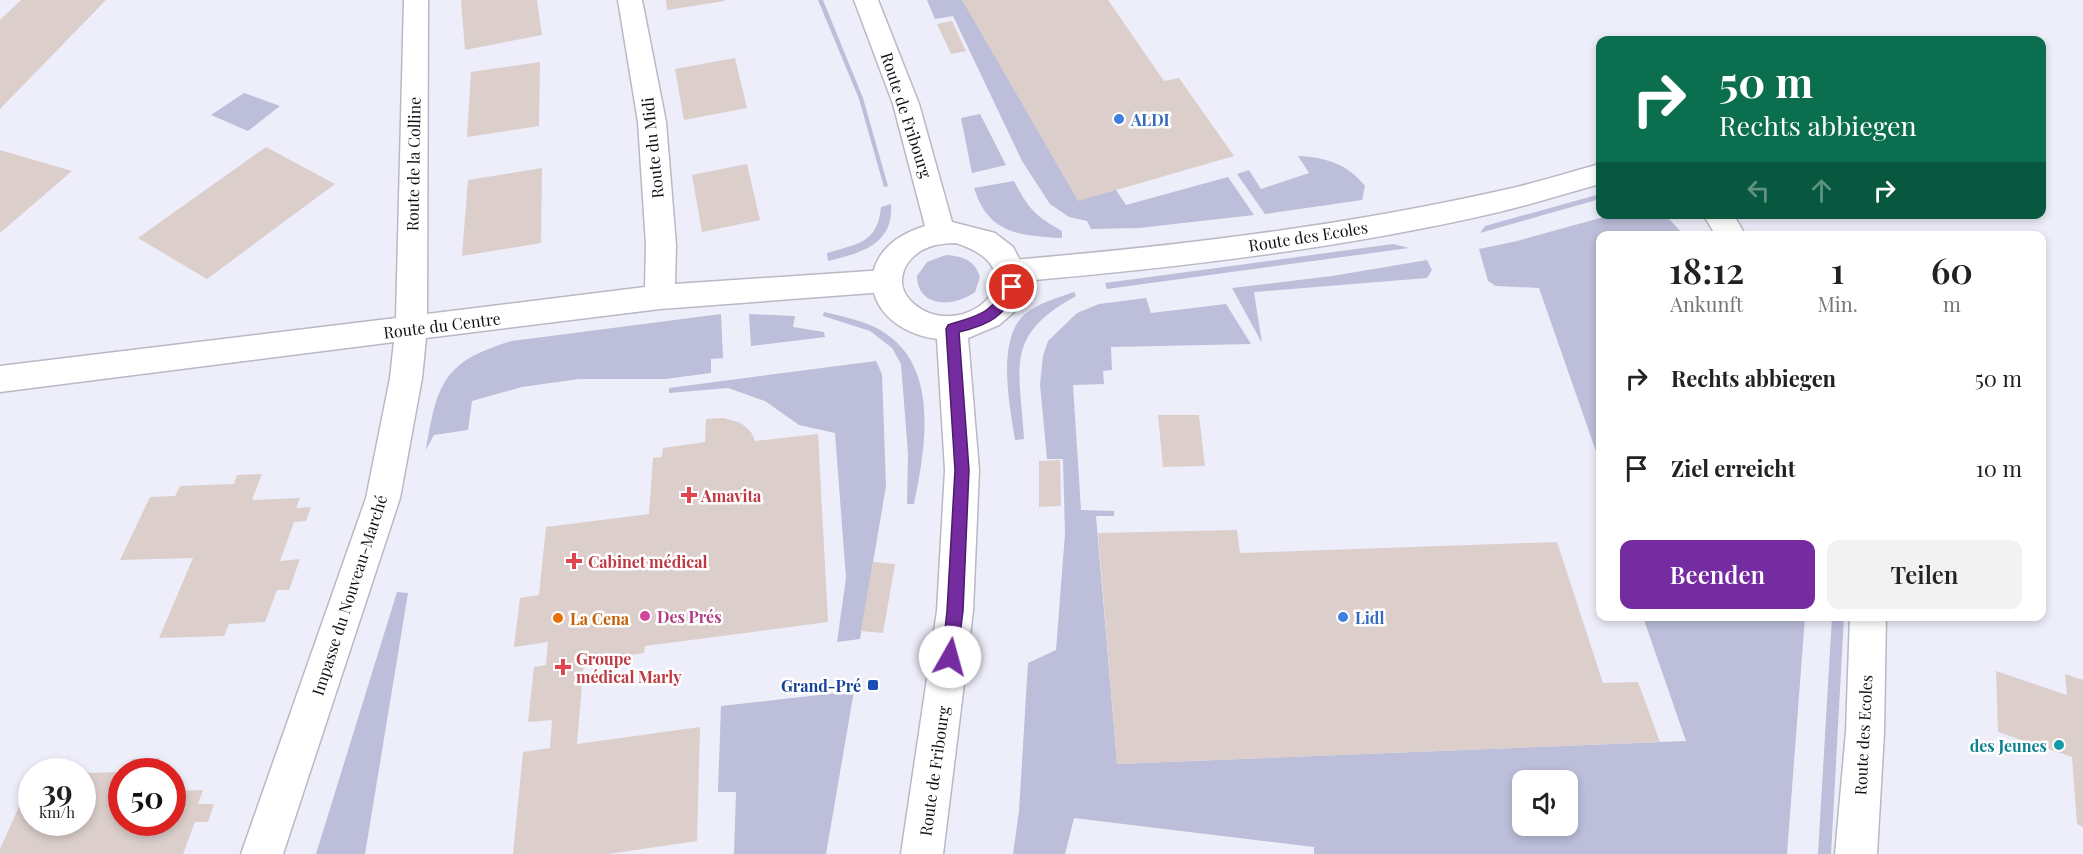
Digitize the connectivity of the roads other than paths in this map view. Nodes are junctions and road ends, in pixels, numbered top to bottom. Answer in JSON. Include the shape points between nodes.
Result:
{"nodes":[{"id":1,"x":416,"y":0,"type":"edge"},
{"id":2,"x":630,"y":0,"type":"edge"},
{"id":3,"x":866,"y":0,"type":"edge"},
{"id":4,"x":1596,"y":175,"type":"edge"},
{"id":5,"x":941,"y":233,"type":"junction"},
{"id":6,"x":1012,"y":271,"type":"junction"},
{"id":7,"x":885,"y":281,"type":"junction"},
{"id":8,"x":660,"y":297,"type":"junction"},
{"id":9,"x":411,"y":329,"type":"junction"},
{"id":10,"x":952,"y":329,"type":"junction"},
{"id":11,"x":0,"y":379,"type":"edge"},
{"id":12,"x":1868,"y":621,"type":"edge"},
{"id":13,"x":262,"y":854,"type":"edge"},
{"id":14,"x":922,"y":854,"type":"edge"},
{"id":15,"x":1856,"y":854,"type":"edge"}],
"edges":[{"from":1,"to":9,"type":"street","name":"Route de la Colline"},
{"from":2,"to":8,"type":"street","name":"Route du Midi","via":[[652,122],[661,245]]},
{"from":3,"to":5,"type":"street","name":"Route de Fribourg","via":[[906,104]]},
{"from":4,"to":6,"type":"street","name":"Route des Ecoles","via":[[1466,208],[1326,234],[1165,256]]},
{"from":5,"to":6,"type":"street","via":[[957,232],[987,241],[1003,254]]},
{"from":5,"to":7,"type":"street","via":[[909,245],[897,255]]},
{"from":6,"to":10,"type":"street","via":[[1012,287],[1005,302],[992,315]]},
{"from":7,"to":8,"type":"street","name":"Route du Centre"},
{"from":7,"to":10,"type":"street","via":[[897,310],[912,321]]},
{"from":8,"to":9,"type":"street","name":"Route du Centre"},
{"from":9,"to":11,"type":"street","name":"Route du Centre"},
{"from":9,"to":13,"type":"street","name":"Impasse du Nouveau-Marché","via":[[406,378],[383,498]]},
{"from":10,"to":14,"type":"street","name":"Route de Fribourg","via":[[962,470],[955,611]]},
{"from":12,"to":15,"type":"street","name":"Route des Ecoles"}]}
